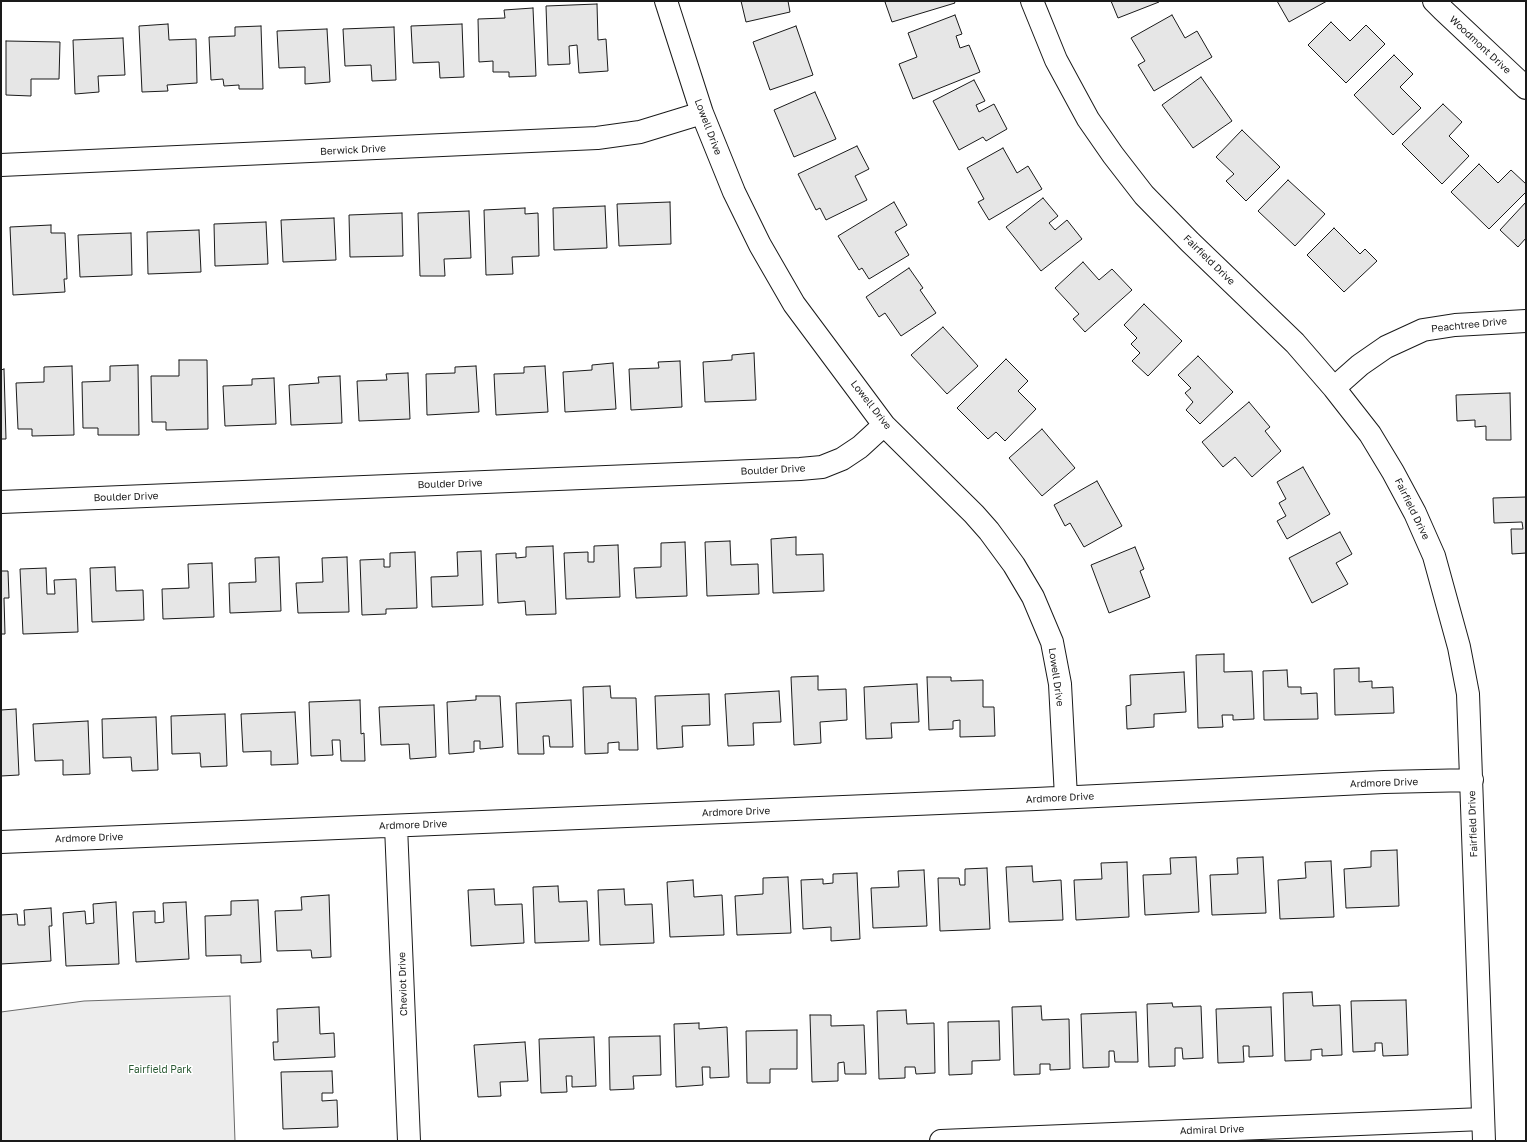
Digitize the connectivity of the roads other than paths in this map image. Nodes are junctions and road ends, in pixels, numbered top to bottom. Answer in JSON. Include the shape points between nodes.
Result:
{"nodes":[{"id":1,"x":666,"y":1,"type":"edge"},
{"id":2,"x":1032,"y":1,"type":"edge"},
{"id":3,"x":1434,"y":1,"type":"edge"},
{"id":4,"x":1526,"y":88,"type":"edge"},
{"id":5,"x":702,"y":113,"type":"junction"},
{"id":6,"x":1,"y":165,"type":"edge"},
{"id":7,"x":1526,"y":321,"type":"edge"},
{"id":8,"x":1334,"y":388,"type":"junction"},
{"id":9,"x":884,"y":425,"type":"junction"},
{"id":10,"x":1,"y":502,"type":"edge"},
{"id":11,"x":1472,"y":780,"type":"junction"},
{"id":12,"x":1066,"y":797,"type":"junction"},
{"id":13,"x":396,"y":826,"type":"junction"},
{"id":14,"x":1,"y":842,"type":"edge"},
{"id":15,"x":1483,"y":1119,"type":"junction"},
{"id":16,"x":409,"y":1141,"type":"edge"},
{"id":17,"x":941,"y":1141,"type":"edge"},
{"id":18,"x":1484,"y":1141,"type":"edge"}],
"edges":[{"from":1,"to":5,"type":"street","name":"Lowell Drive"},
{"from":2,"to":8,"type":"street","name":"Fairfield Drive","via":[[1056,60],[1088,119],[1144,195],[1295,343]]},
{"from":3,"to":4,"type":"street","name":"Woodmont Drive"},
{"from":5,"to":6,"type":"street","name":"Berwick Drive","via":[[640,132],[597,138]]},
{"from":5,"to":9,"type":"street","name":"Lowell Drive","via":[[734,192],[760,245],[794,304]]},
{"from":7,"to":8,"type":"street","name":"Peachtree Drive","via":[[1455,325],[1423,330],[1386,347],[1360,364]]},
{"from":8,"to":11,"type":"street","name":"Fairfield Drive","via":[[1370,434],[1393,472],[1434,556],[1459,647],[1468,694]]},
{"from":9,"to":10,"type":"street","name":"Boulder Drive","via":[[842,459],[822,467],[800,469]]},
{"from":9,"to":12,"type":"street","name":"Lowell Drive","via":[[984,525],[1014,565],[1033,597],[1052,642],[1060,684]]},
{"from":11,"to":12,"type":"street","name":"Ardmore Drive"},
{"from":11,"to":15,"type":"street","name":"Fairfield Drive"},
{"from":12,"to":13,"type":"street","name":"Ardmore Drive"},
{"from":13,"to":14,"type":"street","name":"Ardmore Drive"},
{"from":13,"to":16,"type":"street","name":"Cheviot Drive"},
{"from":15,"to":17,"type":"street","name":"Admiral Drive"},
{"from":15,"to":18,"type":"street","name":"Fairfield Drive"}]}
